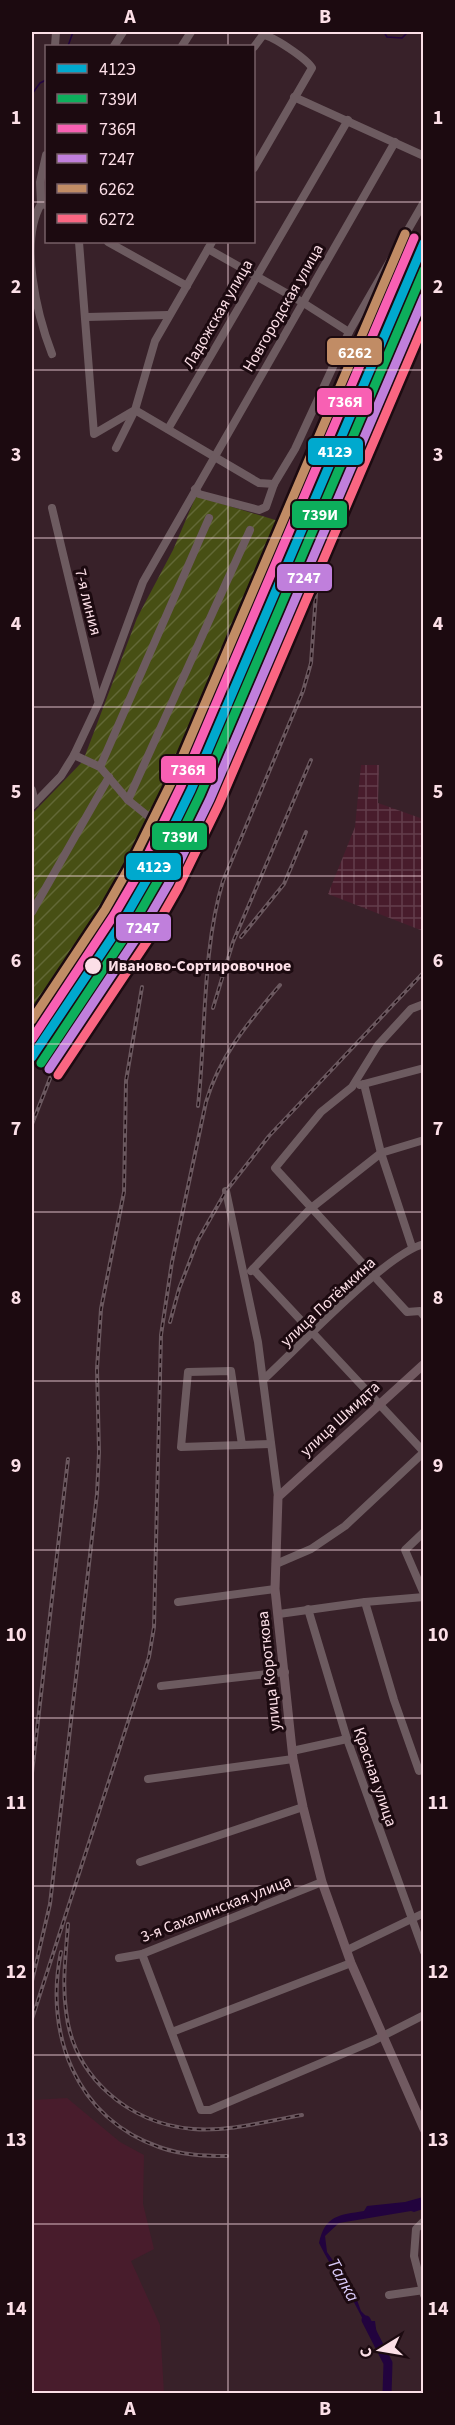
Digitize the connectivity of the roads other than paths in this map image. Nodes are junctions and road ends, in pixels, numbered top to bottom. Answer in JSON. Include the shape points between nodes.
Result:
{"nodes":[{"id":1,"x":123,"y":32,"type":"edge"},
{"id":2,"x":191,"y":32,"type":"edge"},
{"id":3,"x":263,"y":33,"type":"edge"},
{"id":4,"x":115,"y":45,"type":"edge"},
{"id":5,"x":183,"y":45,"type":"edge"},
{"id":6,"x":294,"y":97,"type":"junction"},
{"id":7,"x":348,"y":120,"type":"junction"},
{"id":8,"x":395,"y":142,"type":"junction"},
{"id":9,"x":423,"y":156,"type":"edge"},
{"id":10,"x":45,"y":159,"type":"edge"},
{"id":11,"x":255,"y":166,"type":"edge"},
{"id":12,"x":423,"y":202,"type":"edge"},
{"id":13,"x":45,"y":203,"type":"edge"},
{"id":14,"x":80,"y":243,"type":"edge"},
{"id":15,"x":110,"y":243,"type":"edge"},
{"id":16,"x":210,"y":245,"type":"edge"},
{"id":17,"x":255,"y":277,"type":"junction"},
{"id":18,"x":187,"y":286,"type":"junction"},
{"id":19,"x":302,"y":302,"type":"junction"},
{"id":20,"x":168,"y":315,"type":"junction"},
{"id":21,"x":87,"y":317,"type":"junction"},
{"id":22,"x":349,"y":333,"type":"junction"},
{"id":23,"x":52,"y":354,"type":"dead end"},
{"id":24,"x":135,"y":410,"type":"junction"},
{"id":25,"x":168,"y":429,"type":"junction"},
{"id":26,"x":116,"y":448,"type":"dead end"},
{"id":27,"x":214,"y":455,"type":"junction"},
{"id":28,"x":274,"y":484,"type":"junction"},
{"id":29,"x":195,"y":489,"type":"junction"},
{"id":30,"x":52,"y":508,"type":"dead end"},
{"id":31,"x":209,"y":518,"type":"dead end"},
{"id":32,"x":250,"y":530,"type":"dead end"},
{"id":33,"x":99,"y":702,"type":"junction"},
{"id":34,"x":74,"y":756,"type":"junction"},
{"id":35,"x":100,"y":766,"type":"junction"},
{"id":36,"x":109,"y":777,"type":"junction"},
{"id":37,"x":32,"y":790,"type":"edge"},
{"id":38,"x":128,"y":800,"type":"junction"},
{"id":39,"x":33,"y":804,"type":"edge"},
{"id":40,"x":154,"y":821,"type":"dead end"},
{"id":41,"x":32,"y":912,"type":"edge"},
{"id":42,"x":60,"y":990,"type":"dead end"},
{"id":43,"x":423,"y":1004,"type":"edge"},
{"id":44,"x":32,"y":1033,"type":"edge"},
{"id":45,"x":423,"y":1068,"type":"edge"},
{"id":46,"x":364,"y":1084,"type":"junction"},
{"id":47,"x":352,"y":1087,"type":"junction"},
{"id":48,"x":423,"y":1140,"type":"edge"},
{"id":49,"x":381,"y":1154,"type":"junction"},
{"id":50,"x":226,"y":1191,"type":"dead end"},
{"id":51,"x":310,"y":1209,"type":"junction"},
{"id":52,"x":423,"y":1244,"type":"edge"},
{"id":53,"x":412,"y":1246,"type":"junction"},
{"id":54,"x":253,"y":1269,"type":"junction"},
{"id":55,"x":244,"y":1274,"type":"junction"},
{"id":56,"x":375,"y":1275,"type":"junction"},
{"id":57,"x":423,"y":1316,"type":"edge"},
{"id":58,"x":314,"y":1333,"type":"junction"},
{"id":59,"x":423,"y":1364,"type":"edge"},
{"id":60,"x":263,"y":1380,"type":"junction"},
{"id":61,"x":378,"y":1405,"type":"junction"},
{"id":62,"x":272,"y":1444,"type":"junction"},
{"id":63,"x":242,"y":1445,"type":"junction"},
{"id":64,"x":423,"y":1452,"type":"edge"},
{"id":65,"x":278,"y":1497,"type":"junction"},
{"id":66,"x":423,"y":1532,"type":"edge"},
{"id":67,"x":276,"y":1564,"type":"junction"},
{"id":68,"x":275,"y":1589,"type":"junction"},
{"id":69,"x":423,"y":1595,"type":"edge"},
{"id":70,"x":178,"y":1602,"type":"dead end"},
{"id":71,"x":365,"y":1602,"type":"junction"},
{"id":72,"x":308,"y":1609,"type":"junction"},
{"id":73,"x":279,"y":1614,"type":"junction"},
{"id":74,"x":285,"y":1672,"type":"junction"},
{"id":75,"x":161,"y":1686,"type":"dead end"},
{"id":76,"x":347,"y":1739,"type":"junction"},
{"id":77,"x":293,"y":1755,"type":"junction"},
{"id":78,"x":419,"y":1771,"type":"dead end"},
{"id":79,"x":148,"y":1779,"type":"dead end"},
{"id":80,"x":303,"y":1807,"type":"junction"},
{"id":81,"x":140,"y":1862,"type":"dead end"},
{"id":82,"x":322,"y":1882,"type":"junction"},
{"id":83,"x":423,"y":1913,"type":"edge"},
{"id":84,"x":411,"y":1918,"type":"junction"},
{"id":85,"x":347,"y":1950,"type":"junction"},
{"id":86,"x":423,"y":1952,"type":"edge"},
{"id":87,"x":142,"y":1954,"type":"junction"},
{"id":88,"x":119,"y":1958,"type":"dead end"},
{"id":89,"x":351,"y":1963,"type":"junction"},
{"id":90,"x":423,"y":2015,"type":"edge"},
{"id":91,"x":172,"y":2032,"type":"junction"},
{"id":92,"x":384,"y":2034,"type":"junction"},
{"id":93,"x":423,"y":2129,"type":"edge"},
{"id":94,"x":423,"y":2221,"type":"edge"},
{"id":95,"x":423,"y":2292,"type":"edge"},
{"id":96,"x":389,"y":2295,"type":"dead end"}],
"edges":[{"from":1,"to":4,"type":"street"},
{"from":2,"to":5,"type":"street"},
{"from":3,"to":6,"type":"street","via":[[311,66],[310,75]]},
{"from":6,"to":7,"type":"street"},
{"from":6,"to":11,"type":"street"},
{"from":7,"to":8,"type":"street"},
{"from":7,"to":17,"type":"street","name":"Ладожская улица"},
{"from":8,"to":9,"type":"street"},
{"from":8,"to":19,"type":"street","name":"Новгородская улица"},
{"from":10,"to":13,"type":"street","via":[[39,182]]},
{"from":12,"to":22,"type":"street"},
{"from":13,"to":23,"type":"street","via":[[32,227],[34,277],[39,314]]},
{"from":14,"to":21,"type":"street"},
{"from":15,"to":18,"type":"street"},
{"from":16,"to":17,"type":"street"},
{"from":16,"to":18,"type":"street"},
{"from":17,"to":19,"type":"street"},
{"from":17,"to":25,"type":"street","name":"Ладожская улица"},
{"from":18,"to":20,"type":"street"},
{"from":19,"to":22,"type":"street"},
{"from":19,"to":27,"type":"street","name":"Новгородская улица"},
{"from":20,"to":21,"type":"street"},
{"from":20,"to":24,"type":"street","via":[[150,351]]},
{"from":21,"to":24,"type":"street","via":[[94,434]]},
{"from":22,"to":28,"type":"street"},
{"from":24,"to":25,"type":"street"},
{"from":24,"to":26,"type":"street"},
{"from":25,"to":27,"type":"street"},
{"from":27,"to":28,"type":"street","via":[[259,483]]},
{"from":27,"to":29,"type":"street","name":"Новгородская улица"},
{"from":28,"to":29,"type":"street","via":[[268,503],[259,510],[199,494]]},
{"from":29,"to":33,"type":"street","name":"Новгородская улица","via":[[143,582]]},
{"from":30,"to":33,"type":"street","name":"7-я линия"},
{"from":31,"to":35,"type":"street"},
{"from":32,"to":38,"type":"street"},
{"from":33,"to":34,"type":"street","name":"Новгородская улица"},
{"from":34,"to":35,"type":"street"},
{"from":34,"to":39,"type":"street","name":"Новгородская улица","via":[[61,776]]},
{"from":35,"to":36,"type":"street"},
{"from":36,"to":38,"type":"street"},
{"from":36,"to":41,"type":"street"},
{"from":37,"to":39,"type":"street"},
{"from":38,"to":40,"type":"street"},
{"from":42,"to":44,"type":"street"},
{"from":43,"to":47,"type":"street","via":[[411,1009],[378,1045]]},
{"from":45,"to":46,"type":"street"},
{"from":46,"to":47,"type":"street"},
{"from":46,"to":49,"type":"street"},
{"from":47,"to":51,"type":"street","via":[[321,1112],[275,1168]]},
{"from":48,"to":49,"type":"street"},
{"from":49,"to":51,"type":"street"},
{"from":49,"to":53,"type":"street"},
{"from":50,"to":55,"type":"street","name":"улица Короткова"},
{"from":51,"to":54,"type":"street"},
{"from":51,"to":56,"type":"street"},
{"from":52,"to":53,"type":"street"},
{"from":53,"to":56,"type":"street","name":"улица Потёмкина"},
{"from":54,"to":55,"type":"street"},
{"from":54,"to":58,"type":"street"},
{"from":55,"to":60,"type":"street","name":"улица Короткова"},
{"from":56,"to":57,"type":"street","via":[[407,1312],[420,1311]]},
{"from":56,"to":58,"type":"street","name":"улица Потёмкина"},
{"from":58,"to":60,"type":"street","name":"улица Потёмкина"},
{"from":58,"to":61,"type":"street"},
{"from":59,"to":61,"type":"main road","name":"улица Шмидта"},
{"from":60,"to":62,"type":"street","name":"улица Короткова"},
{"from":61,"to":64,"type":"street"},
{"from":61,"to":65,"type":"main road","name":"улица Шмидта"},
{"from":62,"to":63,"type":"street"},
{"from":62,"to":65,"type":"street","name":"улица Короткова"},
{"from":63,"to":63,"type":"street","via":[[181,1447],[188,1372],[231,1371]]},
{"from":64,"to":67,"type":"street","via":[[345,1526],[311,1549]]},
{"from":65,"to":67,"type":"main road","name":"улица Короткова"},
{"from":66,"to":69,"type":"street","via":[[405,1550]]},
{"from":67,"to":68,"type":"main road","name":"улица Короткова"},
{"from":68,"to":70,"type":"street"},
{"from":68,"to":73,"type":"main road","name":"улица Короткова"},
{"from":69,"to":71,"type":"street"},
{"from":71,"to":72,"type":"street"},
{"from":71,"to":78,"type":"street"},
{"from":72,"to":73,"type":"street"},
{"from":72,"to":76,"type":"street","name":"Красная улица"},
{"from":73,"to":74,"type":"main road","name":"улица Короткова"},
{"from":74,"to":75,"type":"street"},
{"from":74,"to":77,"type":"main road","name":"улица Короткова"},
{"from":76,"to":77,"type":"street"},
{"from":76,"to":84,"type":"street","name":"Красная улица"},
{"from":77,"to":79,"type":"street","via":[[244,1768]]},
{"from":77,"to":80,"type":"main road","name":"улица Короткова"},
{"from":80,"to":81,"type":"street"},
{"from":80,"to":82,"type":"main road","name":"улица Короткова"},
{"from":82,"to":85,"type":"main road","name":"улица Короткова"},
{"from":82,"to":87,"type":"street","name":"3-я Сахалинская улица"},
{"from":83,"to":84,"type":"street"},
{"from":84,"to":85,"type":"street"},
{"from":84,"to":86,"type":"street","name":"Красная улица"},
{"from":85,"to":89,"type":"main road","name":"улица Короткова"},
{"from":87,"to":88,"type":"street","name":"3-я Сахалинская улица"},
{"from":87,"to":91,"type":"street"},
{"from":89,"to":91,"type":"street"},
{"from":89,"to":92,"type":"main road","name":"улица Короткова"},
{"from":90,"to":92,"type":"street"},
{"from":91,"to":92,"type":"street","via":[[201,2110],[210,2110]]},
{"from":92,"to":93,"type":"main road","name":"улица Короткова"},
{"from":94,"to":95,"type":"street","via":[[416,2229],[414,2256]]},
{"from":95,"to":96,"type":"street"}]}
